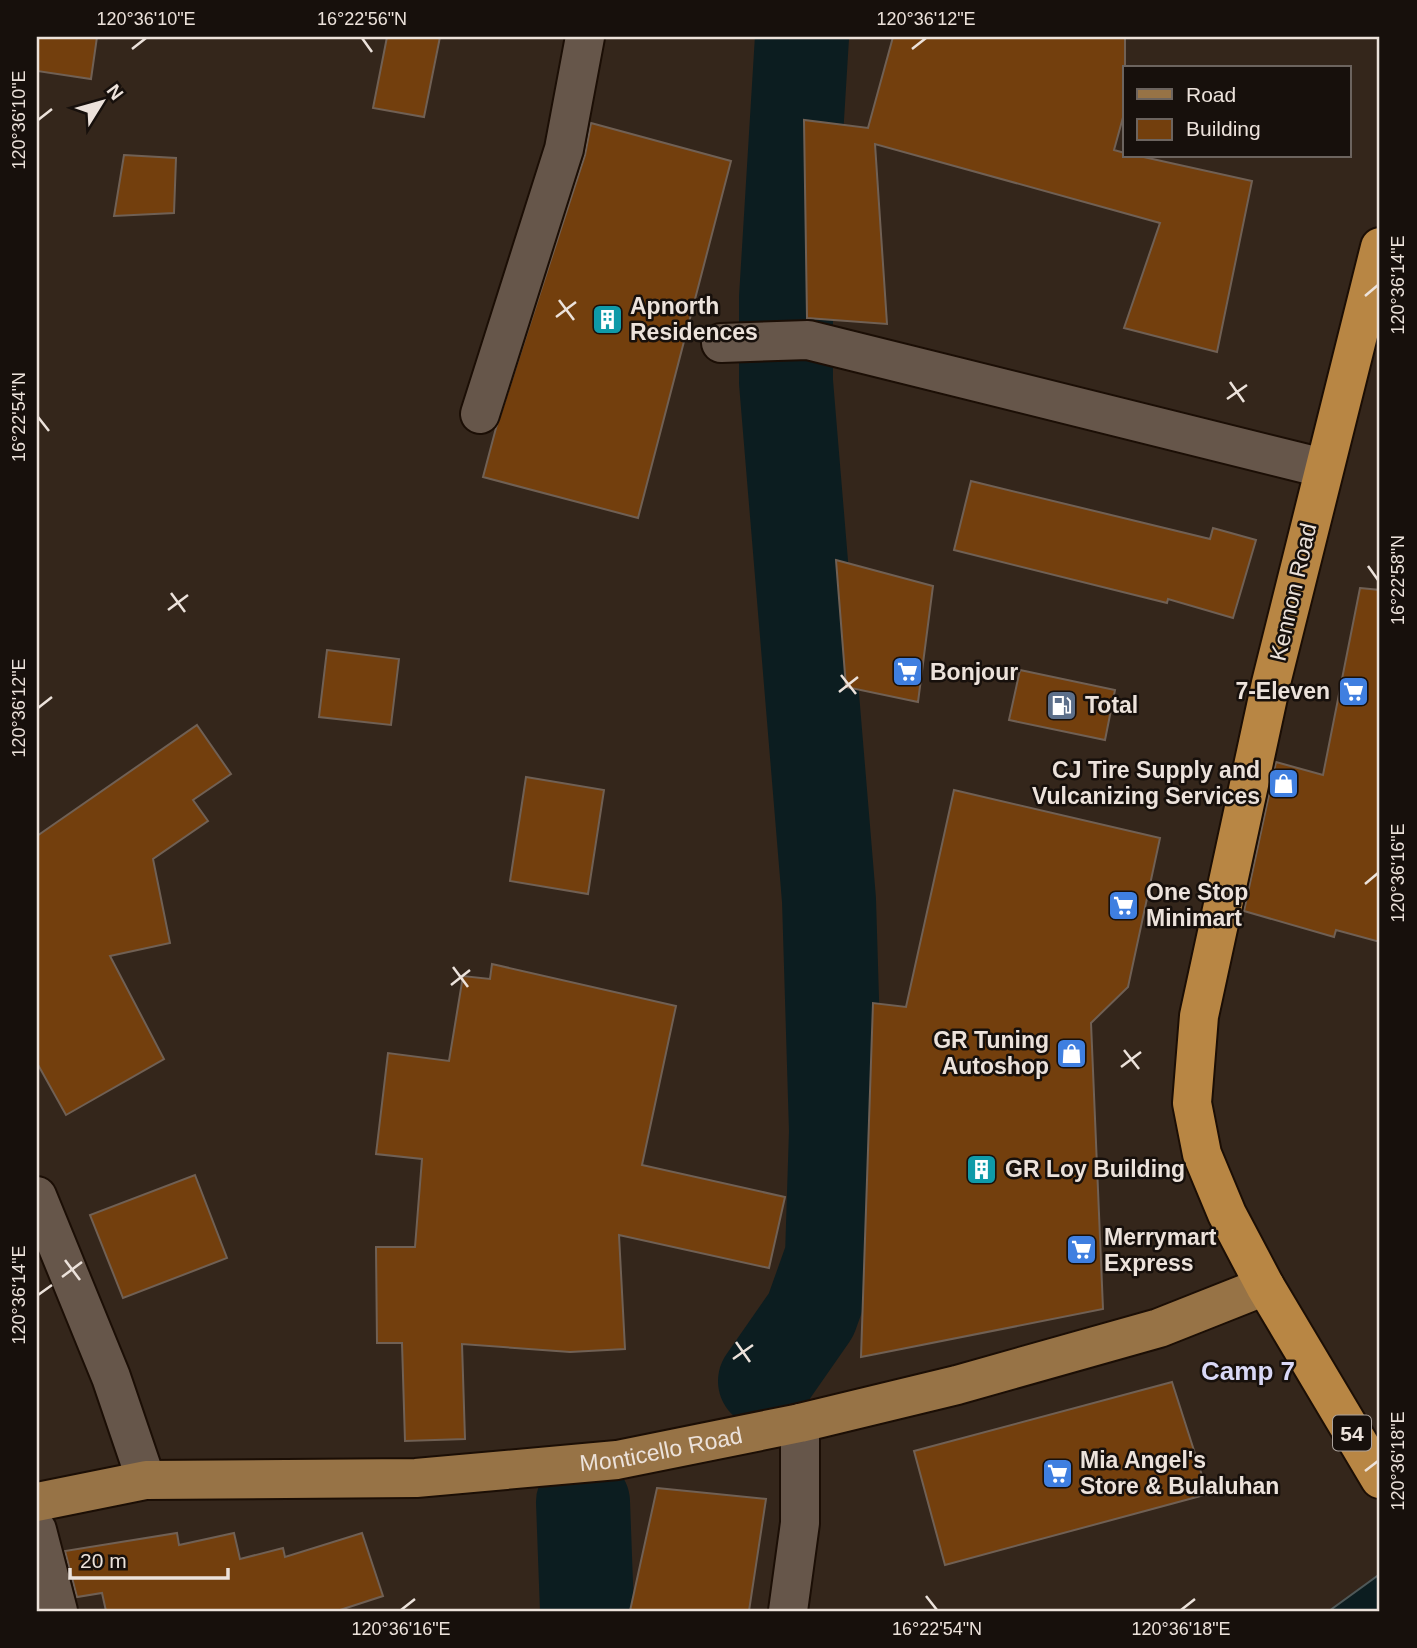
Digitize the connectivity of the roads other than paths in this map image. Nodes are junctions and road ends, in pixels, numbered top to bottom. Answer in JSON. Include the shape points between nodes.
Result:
{"nodes":[{"id":1,"x":585,"y":37,"type":"edge"},
{"id":2,"x":1380,"y":247,"type":"edge"},
{"id":3,"x":721,"y":343,"type":"dead end"},
{"id":4,"x":480,"y":414,"type":"dead end"},
{"id":5,"x":1323,"y":468,"type":"junction"},
{"id":6,"x":37,"y":1196,"type":"edge"},
{"id":7,"x":1265,"y":1286,"type":"junction"},
{"id":8,"x":800,"y":1423,"type":"junction"},
{"id":9,"x":1380,"y":1479,"type":"edge"},
{"id":10,"x":146,"y":1480,"type":"junction"},
{"id":11,"x":37,"y":1502,"type":"edge"},
{"id":12,"x":37,"y":1530,"type":"edge"},
{"id":13,"x":58,"y":1611,"type":"edge"},
{"id":14,"x":789,"y":1611,"type":"edge"}],
"edges":[{"from":1,"to":4,"type":"street","via":[[564,149]]},
{"from":2,"to":5,"type":"highway","name":"Kennon Road","number":"54"},
{"from":3,"to":5,"type":"street","via":[[808,340]]},
{"from":5,"to":7,"type":"highway","name":"Kennon Road","number":"54","via":[[1271,683],[1193,1062],[1192,1103],[1202,1154]]},
{"from":6,"to":10,"type":"street","via":[[111,1377]]},
{"from":7,"to":8,"type":"main road","name":"Monticello Road","via":[[1123,1339]]},
{"from":7,"to":9,"type":"highway","name":"Kennon Road","number":"54"},
{"from":8,"to":10,"type":"main road","name":"Monticello Road","via":[[617,1460],[430,1477]]},
{"from":8,"to":14,"type":"street","via":[[800,1523]]},
{"from":10,"to":11,"type":"main road","name":"Monticello Road"},
{"from":12,"to":13,"type":"street"}]}
